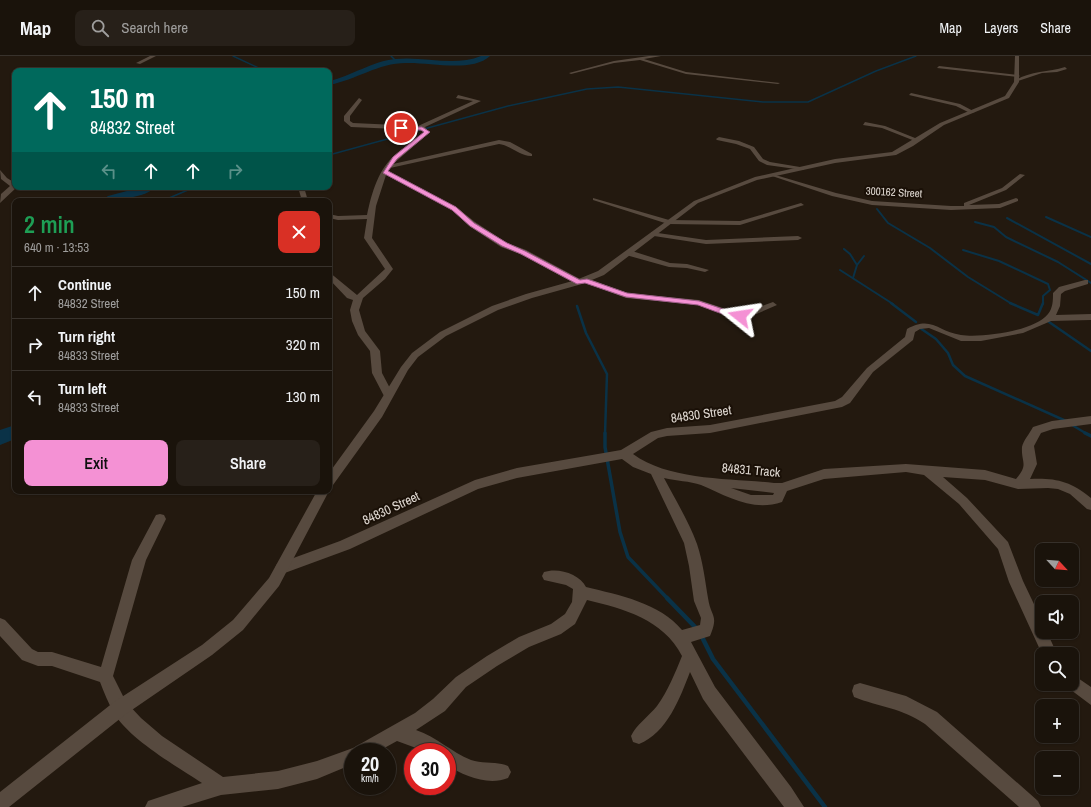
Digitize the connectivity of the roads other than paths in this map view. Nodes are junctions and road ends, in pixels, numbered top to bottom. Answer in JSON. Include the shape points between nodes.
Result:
{"nodes":[{"id":1,"x":154,"y":56,"type":"edge"},
{"id":2,"x":659,"y":56,"type":"edge"},
{"id":3,"x":828,"y":56,"type":"edge"},
{"id":4,"x":1017,"y":56,"type":"edge"},
{"id":5,"x":833,"y":58,"type":"dead end"},
{"id":6,"x":642,"y":60,"type":"junction"},
{"id":7,"x":939,"y":67,"type":"dead end"},
{"id":8,"x":141,"y":68,"type":"edge"},
{"id":9,"x":1065,"y":68,"type":"dead end"},
{"id":10,"x":571,"y":73,"type":"dead end"},
{"id":11,"x":1018,"y":78,"type":"junction"},
{"id":12,"x":778,"y":83,"type":"dead end"},
{"id":13,"x":912,"y":94,"type":"dead end"},
{"id":14,"x":458,"y":97,"type":"dead end"},
{"id":15,"x":359,"y":100,"type":"dead end"},
{"id":16,"x":972,"y":112,"type":"junction"},
{"id":17,"x":865,"y":124,"type":"dead end"},
{"id":18,"x":419,"y":128,"type":"junction"},
{"id":19,"x":720,"y":140,"type":"dead end"},
{"id":20,"x":917,"y":140,"type":"junction"},
{"id":21,"x":530,"y":155,"type":"dead end"},
{"id":22,"x":804,"y":168,"type":"junction"},
{"id":23,"x":387,"y":169,"type":"junction"},
{"id":24,"x":0,"y":172,"type":"edge"},
{"id":25,"x":774,"y":174,"type":"junction"},
{"id":26,"x":1022,"y":175,"type":"dead end"},
{"id":27,"x":12,"y":184,"type":"edge"},
{"id":28,"x":12,"y":187,"type":"edge"},
{"id":29,"x":595,"y":199,"type":"dead end"},
{"id":30,"x":1016,"y":200,"type":"dead end"},
{"id":31,"x":0,"y":202,"type":"edge"},
{"id":32,"x":802,"y":205,"type":"dead end"},
{"id":33,"x":951,"y":208,"type":"junction"},
{"id":34,"x":332,"y":217,"type":"edge"},
{"id":35,"x":371,"y":217,"type":"junction"},
{"id":36,"x":668,"y":222,"type":"junction"},
{"id":37,"x":654,"y":234,"type":"junction"},
{"id":38,"x":798,"y":238,"type":"dead end"},
{"id":39,"x":629,"y":253,"type":"junction"},
{"id":40,"x":705,"y":270,"type":"dead end"},
{"id":41,"x":582,"y":281,"type":"junction"},
{"id":42,"x":1086,"y":282,"type":"dead end"},
{"id":43,"x":333,"y":283,"type":"edge"},
{"id":44,"x":358,"y":299,"type":"junction"},
{"id":45,"x":773,"y":305,"type":"dead end"},
{"id":46,"x":1091,"y":317,"type":"edge"},
{"id":47,"x":1049,"y":318,"type":"junction"},
{"id":48,"x":388,"y":394,"type":"junction"},
{"id":49,"x":1091,"y":420,"type":"edge"},
{"id":50,"x":624,"y":454,"type":"junction"},
{"id":51,"x":654,"y":471,"type":"junction"},
{"id":52,"x":928,"y":471,"type":"junction"},
{"id":53,"x":332,"y":478,"type":"edge"},
{"id":54,"x":1018,"y":484,"type":"junction"},
{"id":55,"x":321,"y":494,"type":"edge"},
{"id":56,"x":1091,"y":506,"type":"edge"},
{"id":57,"x":160,"y":520,"type":"dead end"},
{"id":58,"x":282,"y":568,"type":"junction"},
{"id":59,"x":549,"y":576,"type":"dead end"},
{"id":60,"x":581,"y":592,"type":"junction"},
{"id":61,"x":0,"y":625,"type":"edge"},
{"id":62,"x":680,"y":638,"type":"junction"},
{"id":63,"x":1047,"y":647,"type":"edge"},
{"id":64,"x":690,"y":655,"type":"junction"},
{"id":65,"x":105,"y":676,"type":"junction"},
{"id":66,"x":1079,"y":688,"type":"edge"},
{"id":67,"x":860,"y":691,"type":"dead end"},
{"id":68,"x":1091,"y":697,"type":"edge"},
{"id":69,"x":120,"y":708,"type":"junction"},
{"id":70,"x":398,"y":733,"type":"junction"},
{"id":71,"x":639,"y":736,"type":"dead end"},
{"id":72,"x":378,"y":743,"type":"edge"},
{"id":73,"x":428,"y":743,"type":"edge"},
{"id":74,"x":344,"y":760,"type":"edge"},
{"id":75,"x":456,"y":762,"type":"edge"},
{"id":76,"x":502,"y":772,"type":"dead end"},
{"id":77,"x":220,"y":786,"type":"junction"},
{"id":78,"x":0,"y":803,"type":"edge"},
{"id":79,"x":154,"y":807,"type":"edge"},
{"id":80,"x":795,"y":807,"type":"edge"},
{"id":81,"x":1032,"y":807,"type":"edge"}],
"edges":[{"from":1,"to":8,"type":"street","via":[[137,61]]},
{"from":2,"to":6,"type":"street"},
{"from":3,"to":5,"type":"street"},
{"from":4,"to":11,"type":"street"},
{"from":6,"to":10,"type":"street","via":[[614,62]]},
{"from":6,"to":12,"type":"street","via":[[686,73]]},
{"from":7,"to":11,"type":"street"},
{"from":9,"to":11,"type":"street"},
{"from":11,"to":16,"type":"street","via":[[1014,89],[1007,97]]},
{"from":13,"to":16,"type":"street","via":[[958,105]]},
{"from":14,"to":18,"type":"street","via":[[478,101]]},
{"from":15,"to":18,"type":"street","via":[[347,116],[349,124]]},
{"from":16,"to":20,"type":"street","via":[[942,124]]},
{"from":17,"to":20,"type":"street","via":[[883,127]]},
{"from":18,"to":23,"type":"street","via":[[427,132],[395,158]]},
{"from":19,"to":22,"type":"street","via":[[737,142],[752,148],[760,160],[769,164]]},
{"from":20,"to":22,"type":"street","via":[[900,151],[885,156],[846,159]]},
{"from":21,"to":23,"type":"street","via":[[499,142]]},
{"from":22,"to":25,"type":"street"},
{"from":23,"to":35,"type":"street","via":[[378,186]]},
{"from":23,"to":41,"type":"street","via":[[454,208],[472,224],[504,245]]},
{"from":24,"to":27,"type":"street","via":[[4,180]]},
{"from":25,"to":33,"type":"street","name":"300162 Street","via":[[861,202]]},
{"from":25,"to":36,"type":"street","via":[[696,202]]},
{"from":26,"to":33,"type":"street","via":[[1004,189]]},
{"from":28,"to":31,"type":"street","via":[[4,194]]},
{"from":29,"to":36,"type":"street"},
{"from":30,"to":33,"type":"street","name":"300162 Street","via":[[996,207]]},
{"from":32,"to":36,"type":"street","via":[[740,223]]},
{"from":34,"to":35,"type":"street"},
{"from":35,"to":44,"type":"street","via":[[368,238],[389,269]]},
{"from":36,"to":37,"type":"street"},
{"from":37,"to":38,"type":"street","via":[[706,242]]},
{"from":37,"to":39,"type":"street"},
{"from":39,"to":40,"type":"street","via":[[669,265]]},
{"from":39,"to":41,"type":"street","via":[[601,273]]},
{"from":41,"to":45,"type":"street","via":[[626,295],[699,303],[734,315],[749,314]]},
{"from":41,"to":48,"type":"street","via":[[495,308],[444,334],[415,355]]},
{"from":42,"to":47,"type":"street","via":[[1057,293],[1056,308]]},
{"from":43,"to":44,"type":"street"},
{"from":44,"to":48,"type":"street","via":[[355,304],[356,319],[366,341],[376,354],[374,366]]},
{"from":46,"to":47,"type":"street"},
{"from":47,"to":50,"type":"street","name":"84830 Street","via":[[1015,332],[974,338],[961,338],[922,324],[910,331],[910,338],[870,370],[846,400],[838,404],[710,429],[661,434]]},
{"from":48,"to":53,"type":"street","via":[[374,420]]},
{"from":49,"to":54,"type":"street","via":[[1052,425],[1037,430],[1028,446],[1031,464],[1028,473]]},
{"from":50,"to":51,"type":"street","via":[[640,466]]},
{"from":50,"to":58,"type":"street","name":"84830 Street","via":[[517,473],[475,485],[344,545]]},
{"from":51,"to":52,"type":"street","name":"84831 Track","via":[[698,480],[755,501],[778,499],[782,488],[824,474],[890,468]]},
{"from":51,"to":62,"type":"street","via":[[690,543],[708,618],[704,631]]},
{"from":52,"to":54,"type":"street","name":"84831 Track","via":[[985,475]]},
{"from":52,"to":63,"type":"street","via":[[963,501],[1003,546],[1016,582]]},
{"from":54,"to":56,"type":"street","name":"84831 Track","via":[[1060,485],[1074,491]]},
{"from":55,"to":58,"type":"street"},
{"from":57,"to":65,"type":"street","via":[[137,565],[115,651]]},
{"from":58,"to":69,"type":"street","via":[[259,603],[238,625],[207,650]]},
{"from":59,"to":60,"type":"street","via":[[569,579],[578,585]]},
{"from":60,"to":62,"type":"street","via":[[610,599],[649,614],[666,624]]},
{"from":60,"to":70,"type":"street","via":[[579,603],[570,619],[556,629],[524,642],[492,661],[461,682],[422,719]]},
{"from":61,"to":65,"type":"street","via":[[27,655],[38,659],[52,659]]},
{"from":62,"to":64,"type":"street"},
{"from":64,"to":71,"type":"street","via":[[664,713],[654,726]]},
{"from":64,"to":80,"type":"street","via":[[709,692]]},
{"from":65,"to":69,"type":"street"},
{"from":66,"to":68,"type":"street"},
{"from":67,"to":81,"type":"street","via":[[916,707]]},
{"from":69,"to":77,"type":"street","via":[[156,742]]},
{"from":69,"to":78,"type":"street"},
{"from":70,"to":72,"type":"street"},
{"from":70,"to":73,"type":"street"},
{"from":74,"to":77,"type":"street","via":[[317,770],[278,780]]},
{"from":75,"to":76,"type":"street","via":[[484,773]]},
{"from":77,"to":79,"type":"street"}]}
